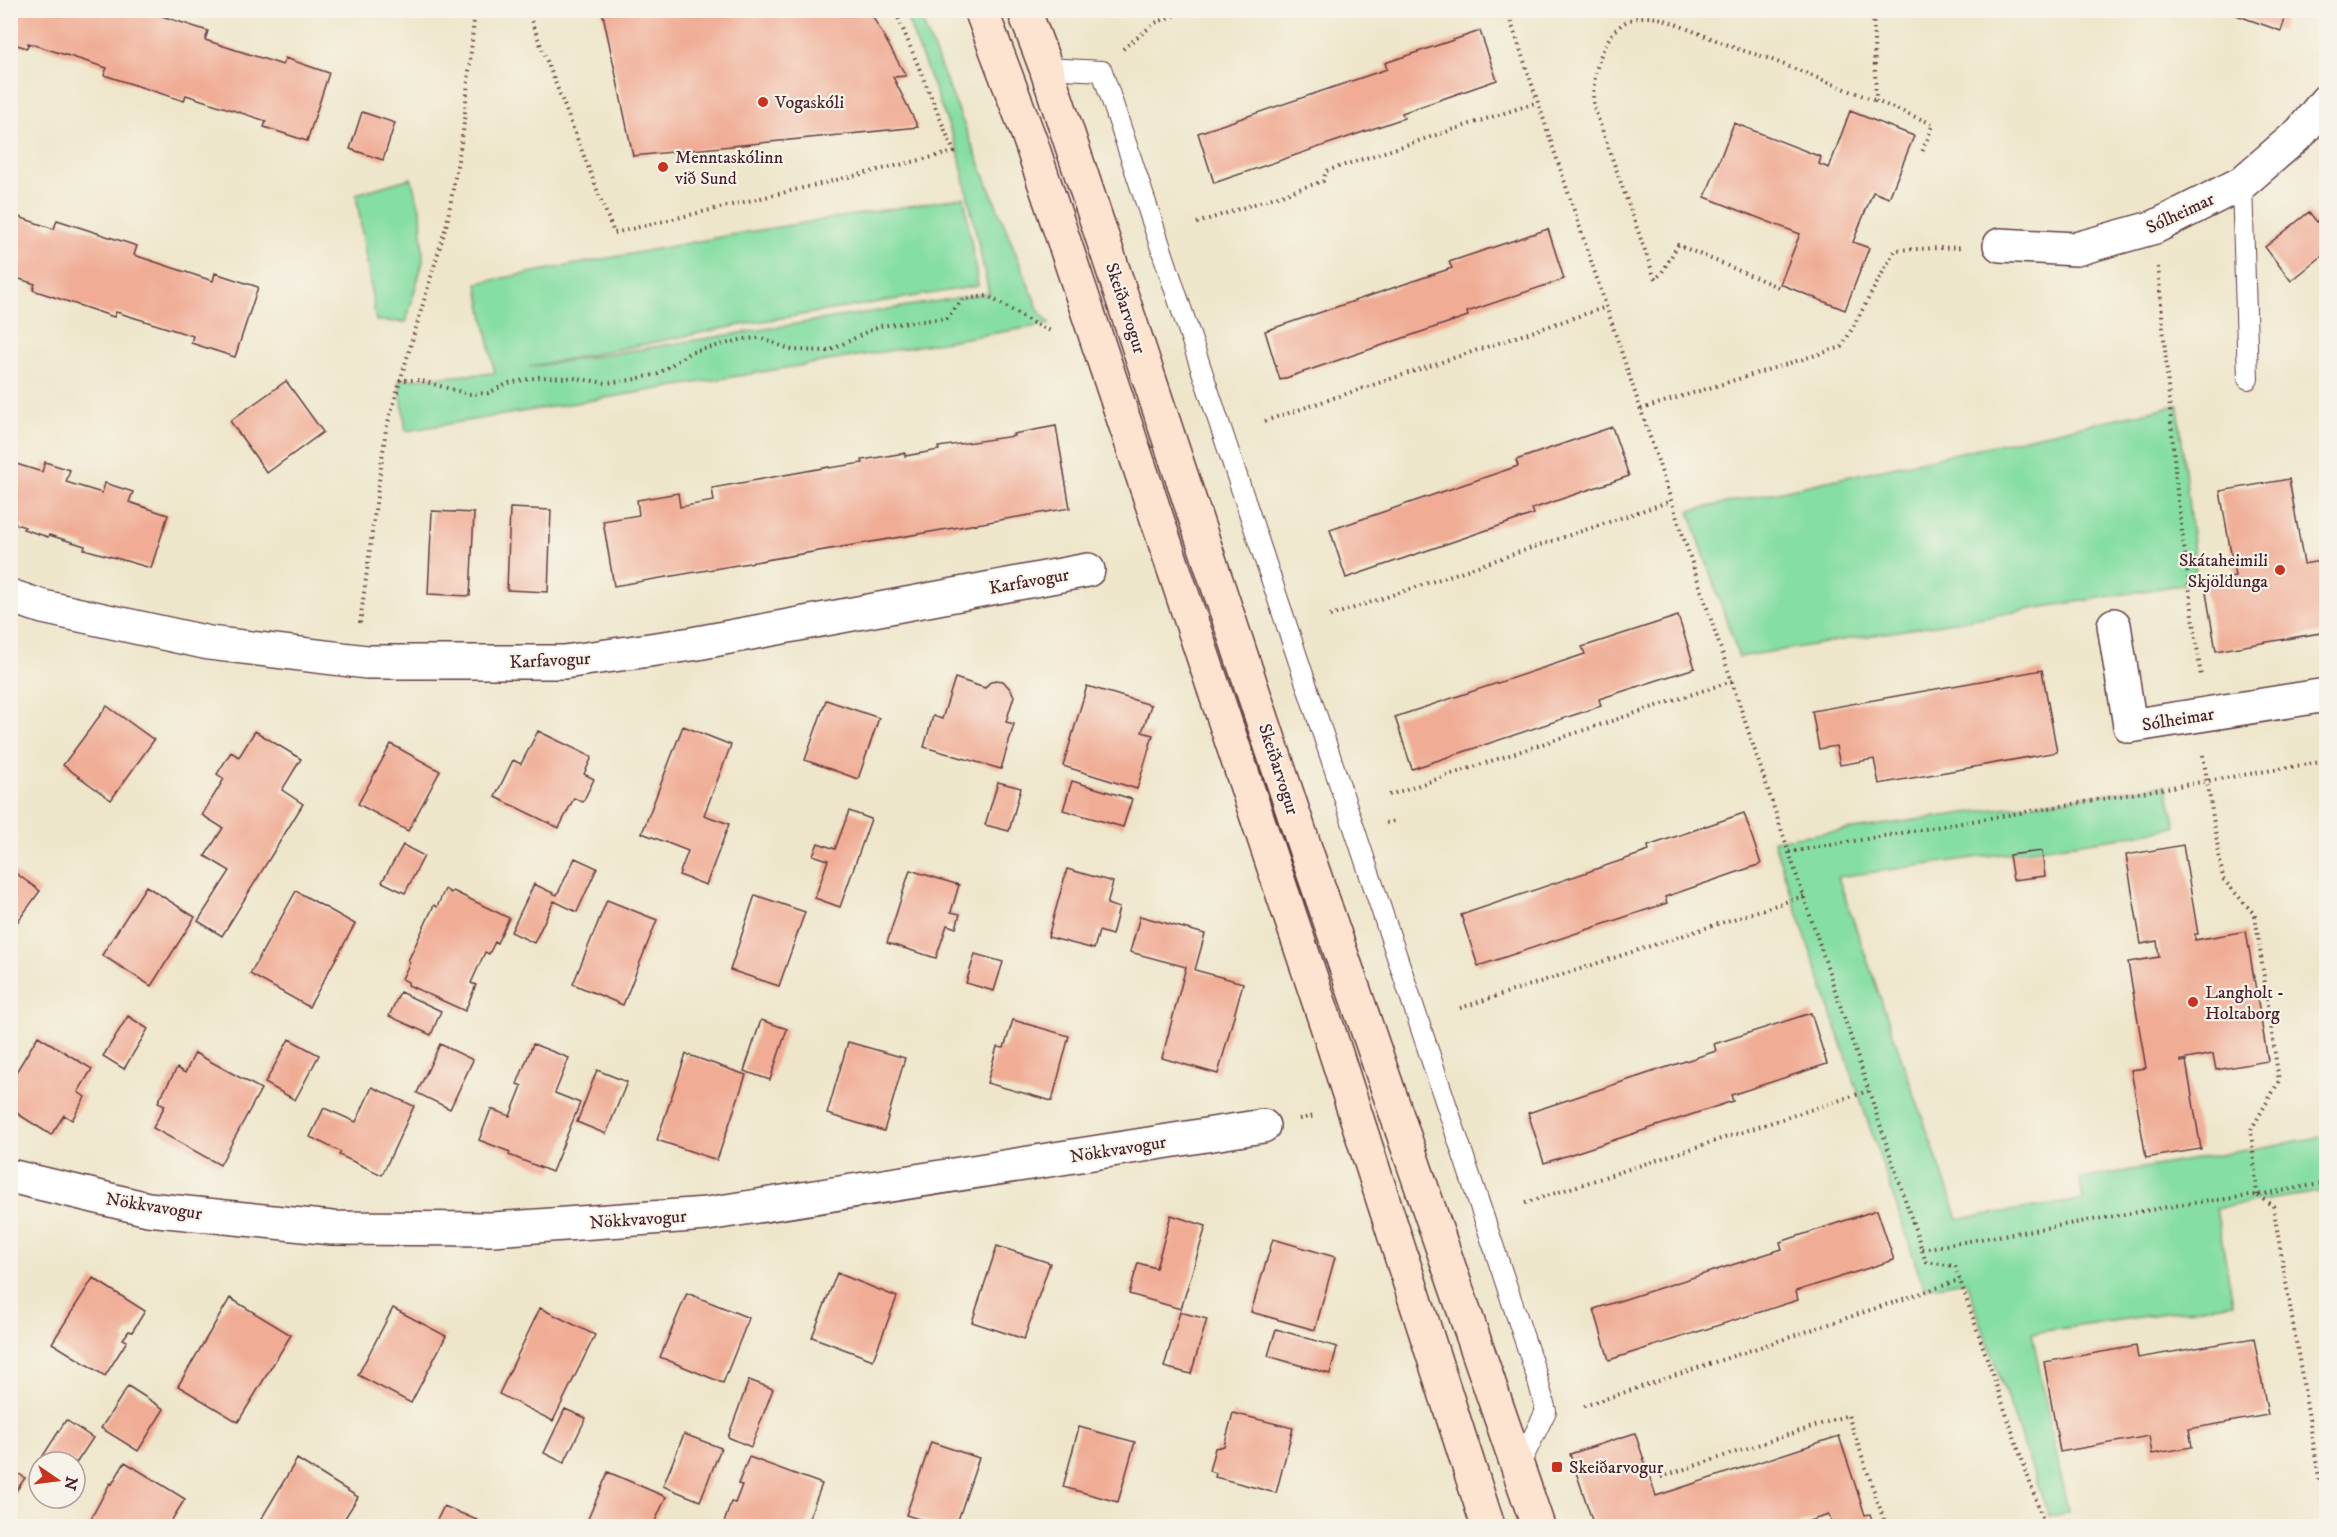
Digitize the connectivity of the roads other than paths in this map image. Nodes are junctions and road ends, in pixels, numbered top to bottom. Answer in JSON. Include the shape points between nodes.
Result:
{"nodes":[{"id":1,"x":981,"y":10,"type":"edge"},
{"id":2,"x":1024,"y":10,"type":"edge"},
{"id":3,"x":1046,"y":68,"type":"junction"},
{"id":4,"x":2326,"y":102,"type":"edge"},
{"id":5,"x":2242,"y":183,"type":"junction"},
{"id":6,"x":2000,"y":245,"type":"road end"},
{"id":7,"x":2248,"y":379,"type":"dead end"},
{"id":8,"x":1088,"y":570,"type":"dead end"},
{"id":9,"x":10,"y":596,"type":"edge"},
{"id":10,"x":2114,"y":626,"type":"dead end"},
{"id":11,"x":2326,"y":695,"type":"edge"},
{"id":12,"x":1263,"y":1126,"type":"dead end"},
{"id":13,"x":10,"y":1176,"type":"edge"},
{"id":14,"x":1518,"y":1468,"type":"junction"},
{"id":15,"x":1488,"y":1527,"type":"edge"},
{"id":16,"x":1538,"y":1527,"type":"edge"}],
"edges":[{"from":1,"to":15,"type":"street","name":"Skeiðarvogur","via":[[1029,137],[1328,1029]]},
{"from":2,"to":3,"type":"street","name":"Skeiðarvogur"},
{"from":3,"to":14,"type":"street","name":"Skeiðarvogur","via":[[1306,851]]},
{"from":3,"to":14,"type":"lane","via":[[1102,70],[1537,1377],[1546,1411]]},
{"from":4,"to":5,"type":"street","name":"Sólheimar","via":[[2301,132]]},
{"from":5,"to":6,"type":"street","name":"Sólheimar","via":[[2155,227],[2076,249]]},
{"from":5,"to":7,"type":"lane"},
{"from":8,"to":9,"type":"street","name":"Karfavogur","via":[[692,644],[564,662],[367,662],[209,644]]},
{"from":10,"to":11,"type":"street","name":"Sólheimar","via":[[2130,726]]},
{"from":12,"to":13,"type":"street","name":"Nökkvavogur","via":[[707,1214],[493,1229],[332,1228],[148,1209]]},
{"from":14,"to":16,"type":"street","name":"Skeiðarvogur"}]}
